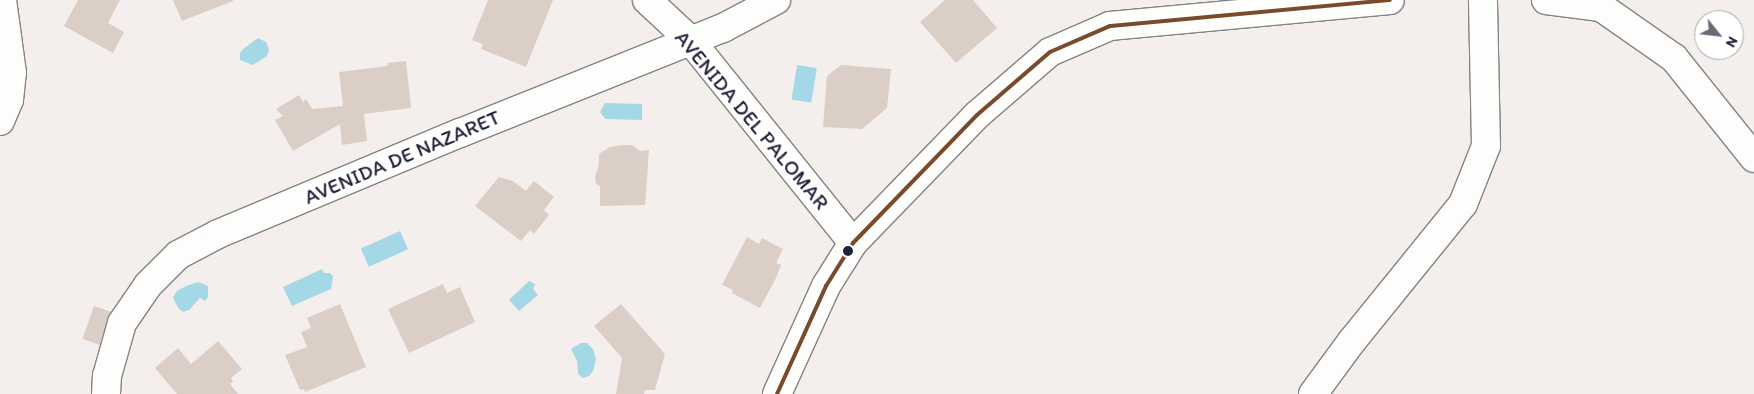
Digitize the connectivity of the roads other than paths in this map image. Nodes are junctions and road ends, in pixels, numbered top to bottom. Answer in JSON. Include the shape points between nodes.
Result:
{"nodes":[{"id":1,"x":647,"y":0,"type":"edge"},
{"id":2,"x":776,"y":0,"type":"edge"},
{"id":3,"x":1390,"y":0,"type":"edge"},
{"id":4,"x":1483,"y":0,"type":"edge"},
{"id":5,"x":1546,"y":0,"type":"edge"},
{"id":6,"x":1,"y":3,"type":"edge"},
{"id":7,"x":690,"y":40,"type":"junction"},
{"id":8,"x":0,"y":120,"type":"edge"},
{"id":9,"x":1754,"y":158,"type":"edge"},
{"id":10,"x":853,"y":243,"type":"junction"},
{"id":11,"x":106,"y":394,"type":"edge"},
{"id":12,"x":777,"y":394,"type":"edge"},
{"id":13,"x":1313,"y":394,"type":"edge"}],
"edges":[{"from":1,"to":7,"type":"street","name":"AVENIDA DEL PALOMAR"},
{"from":2,"to":7,"type":"street","name":"AVENIDA DE NAZARET","via":[[723,28]]},
{"from":3,"to":10,"type":"street","via":[[1110,26],[1050,52],[976,115]]},
{"from":4,"to":13,"type":"street","via":[[1486,146],[1463,204]]},
{"from":5,"to":9,"type":"street","via":[[1601,7],[1674,58]]},
{"from":6,"to":8,"type":"street","via":[[12,73],[9,100]]},
{"from":7,"to":10,"type":"street","name":"AVENIDA DEL PALOMAR"},
{"from":7,"to":11,"type":"street","name":"AVENIDA DE NAZARET","via":[[460,132],[218,234],[178,255],[148,285],[122,323],[107,376]]},
{"from":10,"to":12,"type":"street","via":[[826,286]]}]}
